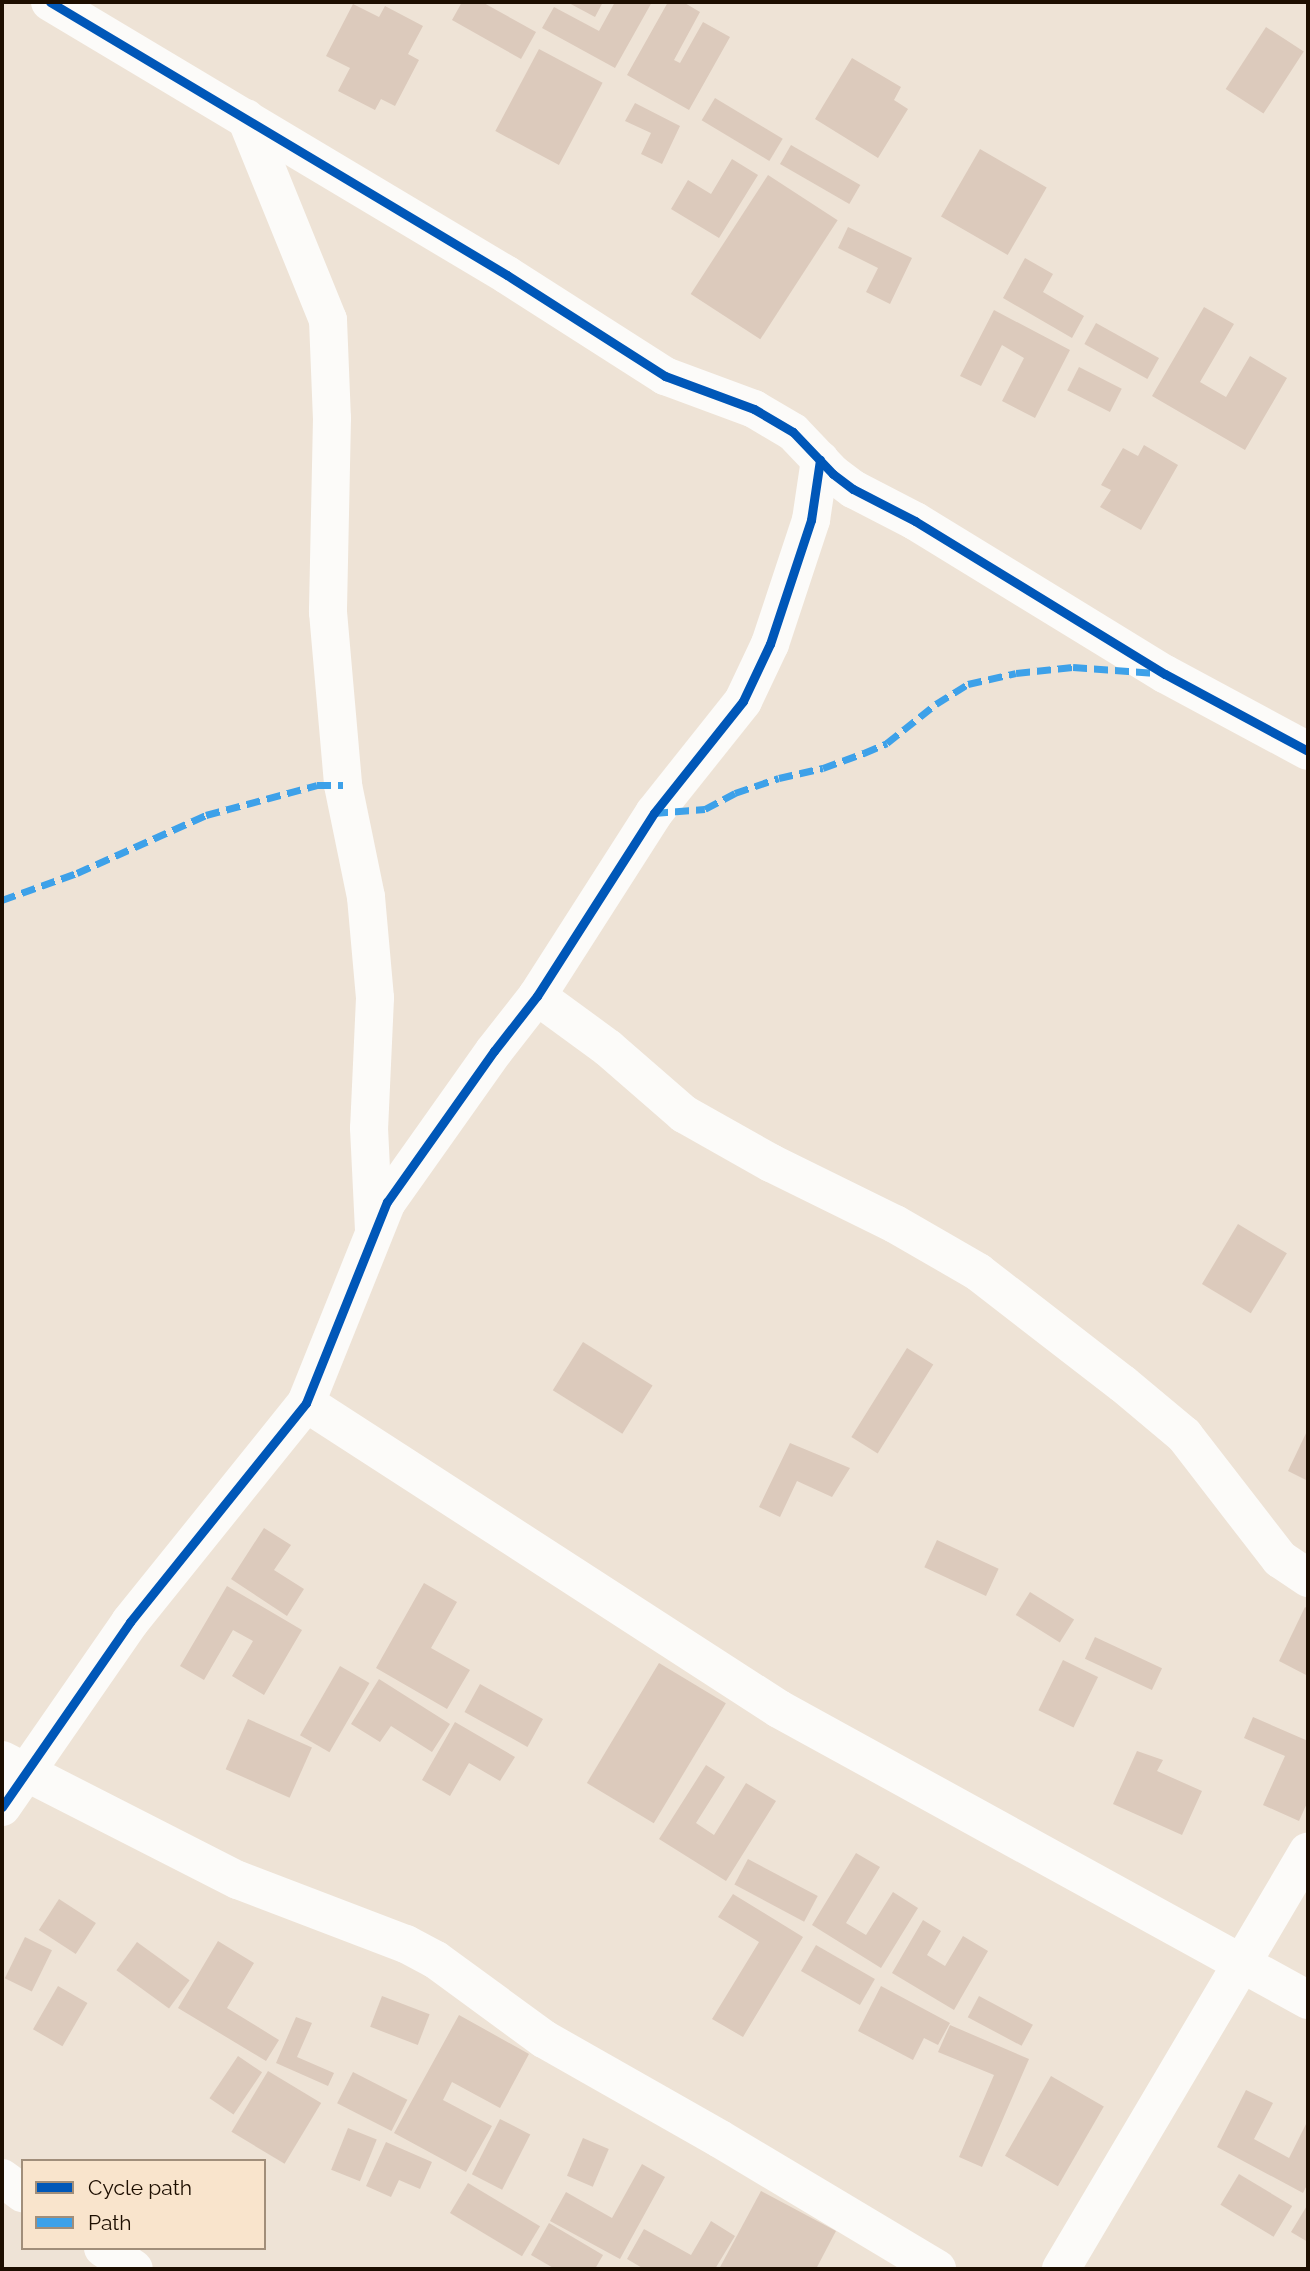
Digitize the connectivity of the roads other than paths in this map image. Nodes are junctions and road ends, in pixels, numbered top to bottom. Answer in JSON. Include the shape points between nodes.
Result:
{"nodes":[{"id":1,"x":50,"y":2,"type":"edge"},
{"id":2,"x":246,"y":118,"type":"junction"},
{"id":3,"x":820,"y":460,"type":"junction"},
{"id":4,"x":1308,"y":751,"type":"edge"},
{"id":5,"x":537,"y":996,"type":"junction"},
{"id":6,"x":374,"y":1229,"type":"junction"},
{"id":7,"x":306,"y":1403,"type":"junction"},
{"id":8,"x":1308,"y":1578,"type":"edge"},
{"id":9,"x":14,"y":1767,"type":"edge"},
{"id":10,"x":2,"y":1807,"type":"edge"},
{"id":11,"x":1308,"y":1852,"type":"edge"},
{"id":12,"x":1243,"y":1963,"type":"junction"},
{"id":13,"x":1308,"y":2000,"type":"edge"},
{"id":14,"x":2,"y":2178,"type":"edge"},
{"id":15,"x":21,"y":2192,"type":"edge"},
{"id":16,"x":106,"y":2250,"type":"edge"},
{"id":17,"x":134,"y":2269,"type":"edge"},
{"id":18,"x":937,"y":2269,"type":"edge"},
{"id":19,"x":1061,"y":2269,"type":"edge"}],
"edges":[{"from":1,"to":2,"type":"street"},
{"from":2,"to":3,"type":"street","via":[[665,376],[754,409],[793,432]]},
{"from":2,"to":6,"type":"street","via":[[328,320],[332,418],[328,612],[343,785],[366,897],[375,998],[369,1128]]},
{"from":3,"to":4,"type":"street","via":[[853,489],[915,521],[1165,674]]},
{"from":3,"to":5,"type":"street","via":[[811,520],[759,674],[634,843]]},
{"from":5,"to":6,"type":"street","via":[[387,1202]]},
{"from":5,"to":8,"type":"street","via":[[608,1048],[684,1114],[978,1272],[1184,1435],[1280,1559]]},
{"from":6,"to":7,"type":"street"},
{"from":7,"to":9,"type":"street"},
{"from":7,"to":12,"type":"street","via":[[779,1709]]},
{"from":9,"to":10,"type":"street"},
{"from":9,"to":18,"type":"street","via":[[238,1880],[416,1949],[544,2039]]},
{"from":11,"to":12,"type":"street"},
{"from":12,"to":13,"type":"street"},
{"from":12,"to":19,"type":"street"},
{"from":14,"to":15,"type":"street"},
{"from":16,"to":17,"type":"street"}]}
